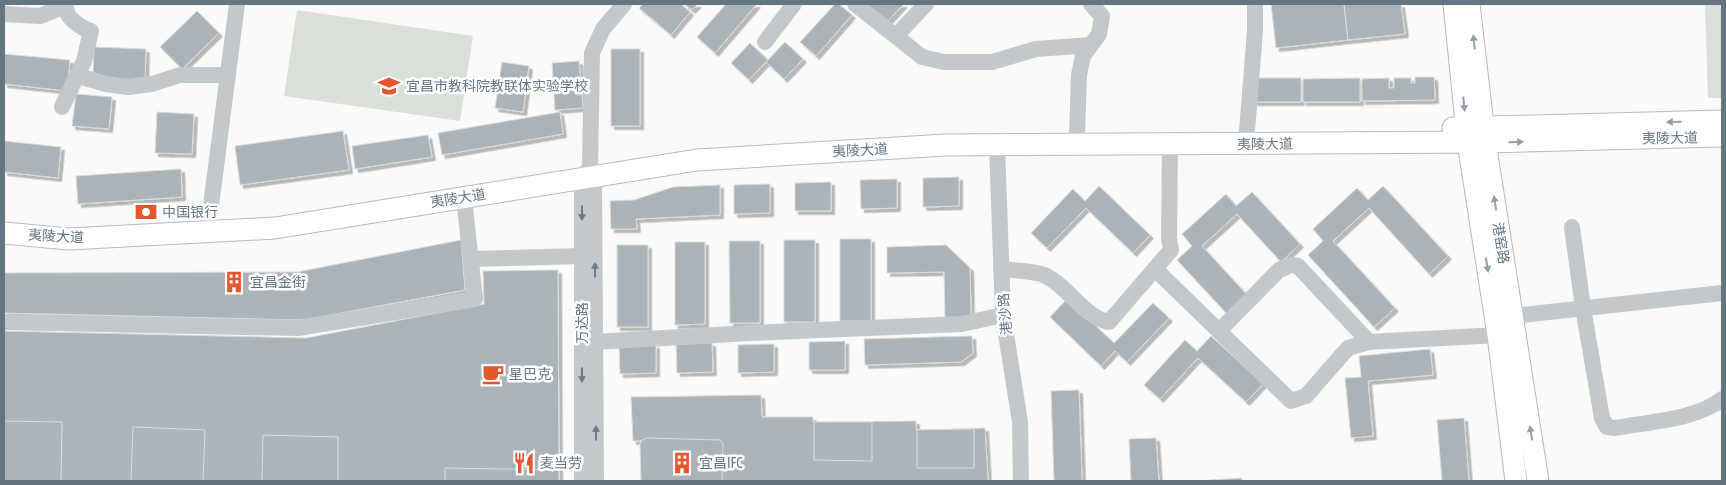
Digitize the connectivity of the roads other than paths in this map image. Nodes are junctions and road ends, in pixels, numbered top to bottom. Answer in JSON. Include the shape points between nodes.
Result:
{"nodes":[{"id":1,"x":237,"y":4,"type":"edge"},
{"id":2,"x":624,"y":4,"type":"edge"},
{"id":3,"x":794,"y":4,"type":"edge"},
{"id":4,"x":855,"y":4,"type":"edge"},
{"id":5,"x":926,"y":4,"type":"edge"},
{"id":6,"x":1091,"y":4,"type":"edge"},
{"id":7,"x":1255,"y":4,"type":"edge"},
{"id":8,"x":1454,"y":4,"type":"edge"},
{"id":9,"x":1469,"y":4,"type":"edge"},
{"id":10,"x":66,"y":5,"type":"edge"},
{"id":11,"x":4,"y":14,"type":"edge"},
{"id":12,"x":896,"y":36,"type":"junction"},
{"id":13,"x":765,"y":42,"type":"dead end"},
{"id":14,"x":1091,"y":45,"type":"junction"},
{"id":15,"x":227,"y":75,"type":"junction"},
{"id":16,"x":78,"y":76,"type":"junction"},
{"id":17,"x":62,"y":107,"type":"dead end"},
{"id":18,"x":1722,"y":121,"type":"edge"},
{"id":19,"x":1248,"y":132,"type":"junction"},
{"id":20,"x":1077,"y":134,"type":"junction"},
{"id":21,"x":1476,"y":135,"type":"junction"},
{"id":22,"x":1722,"y":136,"type":"edge"},
{"id":23,"x":1170,"y":144,"type":"junction"},
{"id":24,"x":997,"y":145,"type":"junction"},
{"id":25,"x":589,"y":173,"type":"junction"},
{"id":26,"x":464,"y":198,"type":"junction"},
{"id":27,"x":209,"y":221,"type":"junction"},
{"id":28,"x":4,"y":222,"type":"edge"},
{"id":29,"x":1572,"y":227,"type":"dead end"},
{"id":30,"x":4,"y":233,"type":"edge"},
{"id":31,"x":582,"y":256,"type":"junction"},
{"id":32,"x":470,"y":259,"type":"junction"},
{"id":33,"x":1001,"y":269,"type":"junction"},
{"id":34,"x":1155,"y":269,"type":"junction"},
{"id":35,"x":1722,"y":293,"type":"edge"},
{"id":36,"x":1583,"y":308,"type":"junction"},
{"id":37,"x":1003,"y":315,"type":"junction"},
{"id":38,"x":1513,"y":316,"type":"junction"},
{"id":39,"x":4,"y":322,"type":"edge"},
{"id":40,"x":1219,"y":331,"type":"junction"},
{"id":41,"x":1498,"y":335,"type":"junction"},
{"id":42,"x":595,"y":342,"type":"junction"},
{"id":43,"x":1369,"y":342,"type":"junction"},
{"id":44,"x":1722,"y":399,"type":"edge"},
{"id":45,"x":582,"y":481,"type":"edge"},
{"id":46,"x":596,"y":481,"type":"edge"},
{"id":47,"x":1021,"y":481,"type":"edge"},
{"id":48,"x":1516,"y":481,"type":"edge"},
{"id":49,"x":1538,"y":481,"type":"edge"}],
"edges":[{"from":1,"to":15,"type":"street"},
{"from":2,"to":25,"type":"street","name":"万达路","via":[[603,29],[592,53]]},
{"from":3,"to":13,"type":"street"},
{"from":4,"to":12,"type":"street"},
{"from":5,"to":12,"type":"street"},
{"from":6,"to":14,"type":"street","via":[[1102,16],[1099,34]]},
{"from":7,"to":19,"type":"street"},
{"from":8,"to":21,"type":"main road","name":"港窑路","one_way":true},
{"from":21,"to":9,"type":"main road","name":"港窑路","one_way":true},
{"from":10,"to":11,"type":"street","via":[[40,16]]},
{"from":10,"to":16,"type":"street","via":[[68,15],[75,23],[91,31]]},
{"from":12,"to":14,"type":"street","via":[[922,57],[944,62],[992,62],[1036,49]]},
{"from":14,"to":20,"type":"street","via":[[1083,56],[1079,74]]},
{"from":15,"to":16,"type":"street","via":[[180,74],[152,84],[128,87]]},
{"from":15,"to":27,"type":"street"},
{"from":16,"to":17,"type":"street"},
{"from":18,"to":21,"type":"main road","name":"夷陵大道","one_way":true},
{"from":19,"to":20,"type":"main road","name":"夷陵大道"},
{"from":19,"to":21,"type":"main road","name":"夷陵大道"},
{"from":20,"to":25,"type":"main road","name":"夷陵大道","via":[[922,137],[694,151]]},
{"from":21,"to":22,"type":"main road","name":"夷陵大道","one_way":true},
{"from":21,"to":23,"type":"main road","name":"夷陵大道"},
{"from":38,"to":21,"type":"main road","name":"港窑路","one_way":true},
{"from":21,"to":41,"type":"main road","name":"港窑路","one_way":true},
{"from":23,"to":24,"type":"main road","name":"夷陵大道"},
{"from":23,"to":34,"type":"street","via":[[1172,250]]},
{"from":24,"to":25,"type":"main road","name":"夷陵大道","via":[[946,145],[697,160]]},
{"from":24,"to":33,"type":"street","name":"港沙路"},
{"from":25,"to":26,"type":"main road","name":"夷陵大道"},
{"from":25,"to":27,"type":"main road","name":"夷陵大道","via":[[272,216]]},
{"from":25,"to":31,"type":"street","name":"万达路","one_way":true},
{"from":42,"to":25,"type":"street","name":"万达路","one_way":true},
{"from":26,"to":30,"type":"main road","name":"夷陵大道","via":[[274,228],[69,239]]},
{"from":26,"to":32,"type":"street"},
{"from":27,"to":28,"type":"main road","name":"夷陵大道","via":[[69,230]]},
{"from":29,"to":36,"type":"street"},
{"from":31,"to":32,"type":"street"},
{"from":31,"to":45,"type":"street","name":"万达路","one_way":true},
{"from":32,"to":39,"type":"street","via":[[475,299],[298,328]]},
{"from":33,"to":34,"type":"street","via":[[1042,275],[1057,283],[1099,320],[1109,322]]},
{"from":33,"to":37,"type":"street","name":"港沙路"},
{"from":34,"to":40,"type":"street"},
{"from":35,"to":36,"type":"street"},
{"from":36,"to":38,"type":"street"},
{"from":36,"to":44,"type":"street","via":[[1602,418],[1607,427],[1698,413]]},
{"from":37,"to":42,"type":"street","via":[[962,324]]},
{"from":37,"to":47,"type":"street","name":"港沙路","via":[[1020,422]]},
{"from":49,"to":38,"type":"main road","name":"港窑路","one_way":true},
{"from":40,"to":43,"type":"street","via":[[1291,401],[1306,396],[1348,348]]},
{"from":40,"to":43,"type":"street","via":[[1279,270],[1290,265],[1298,266]]},
{"from":41,"to":43,"type":"street"},
{"from":41,"to":48,"type":"main road","name":"港窑路"},
{"from":46,"to":42,"type":"street","name":"万达路","one_way":true}]}
